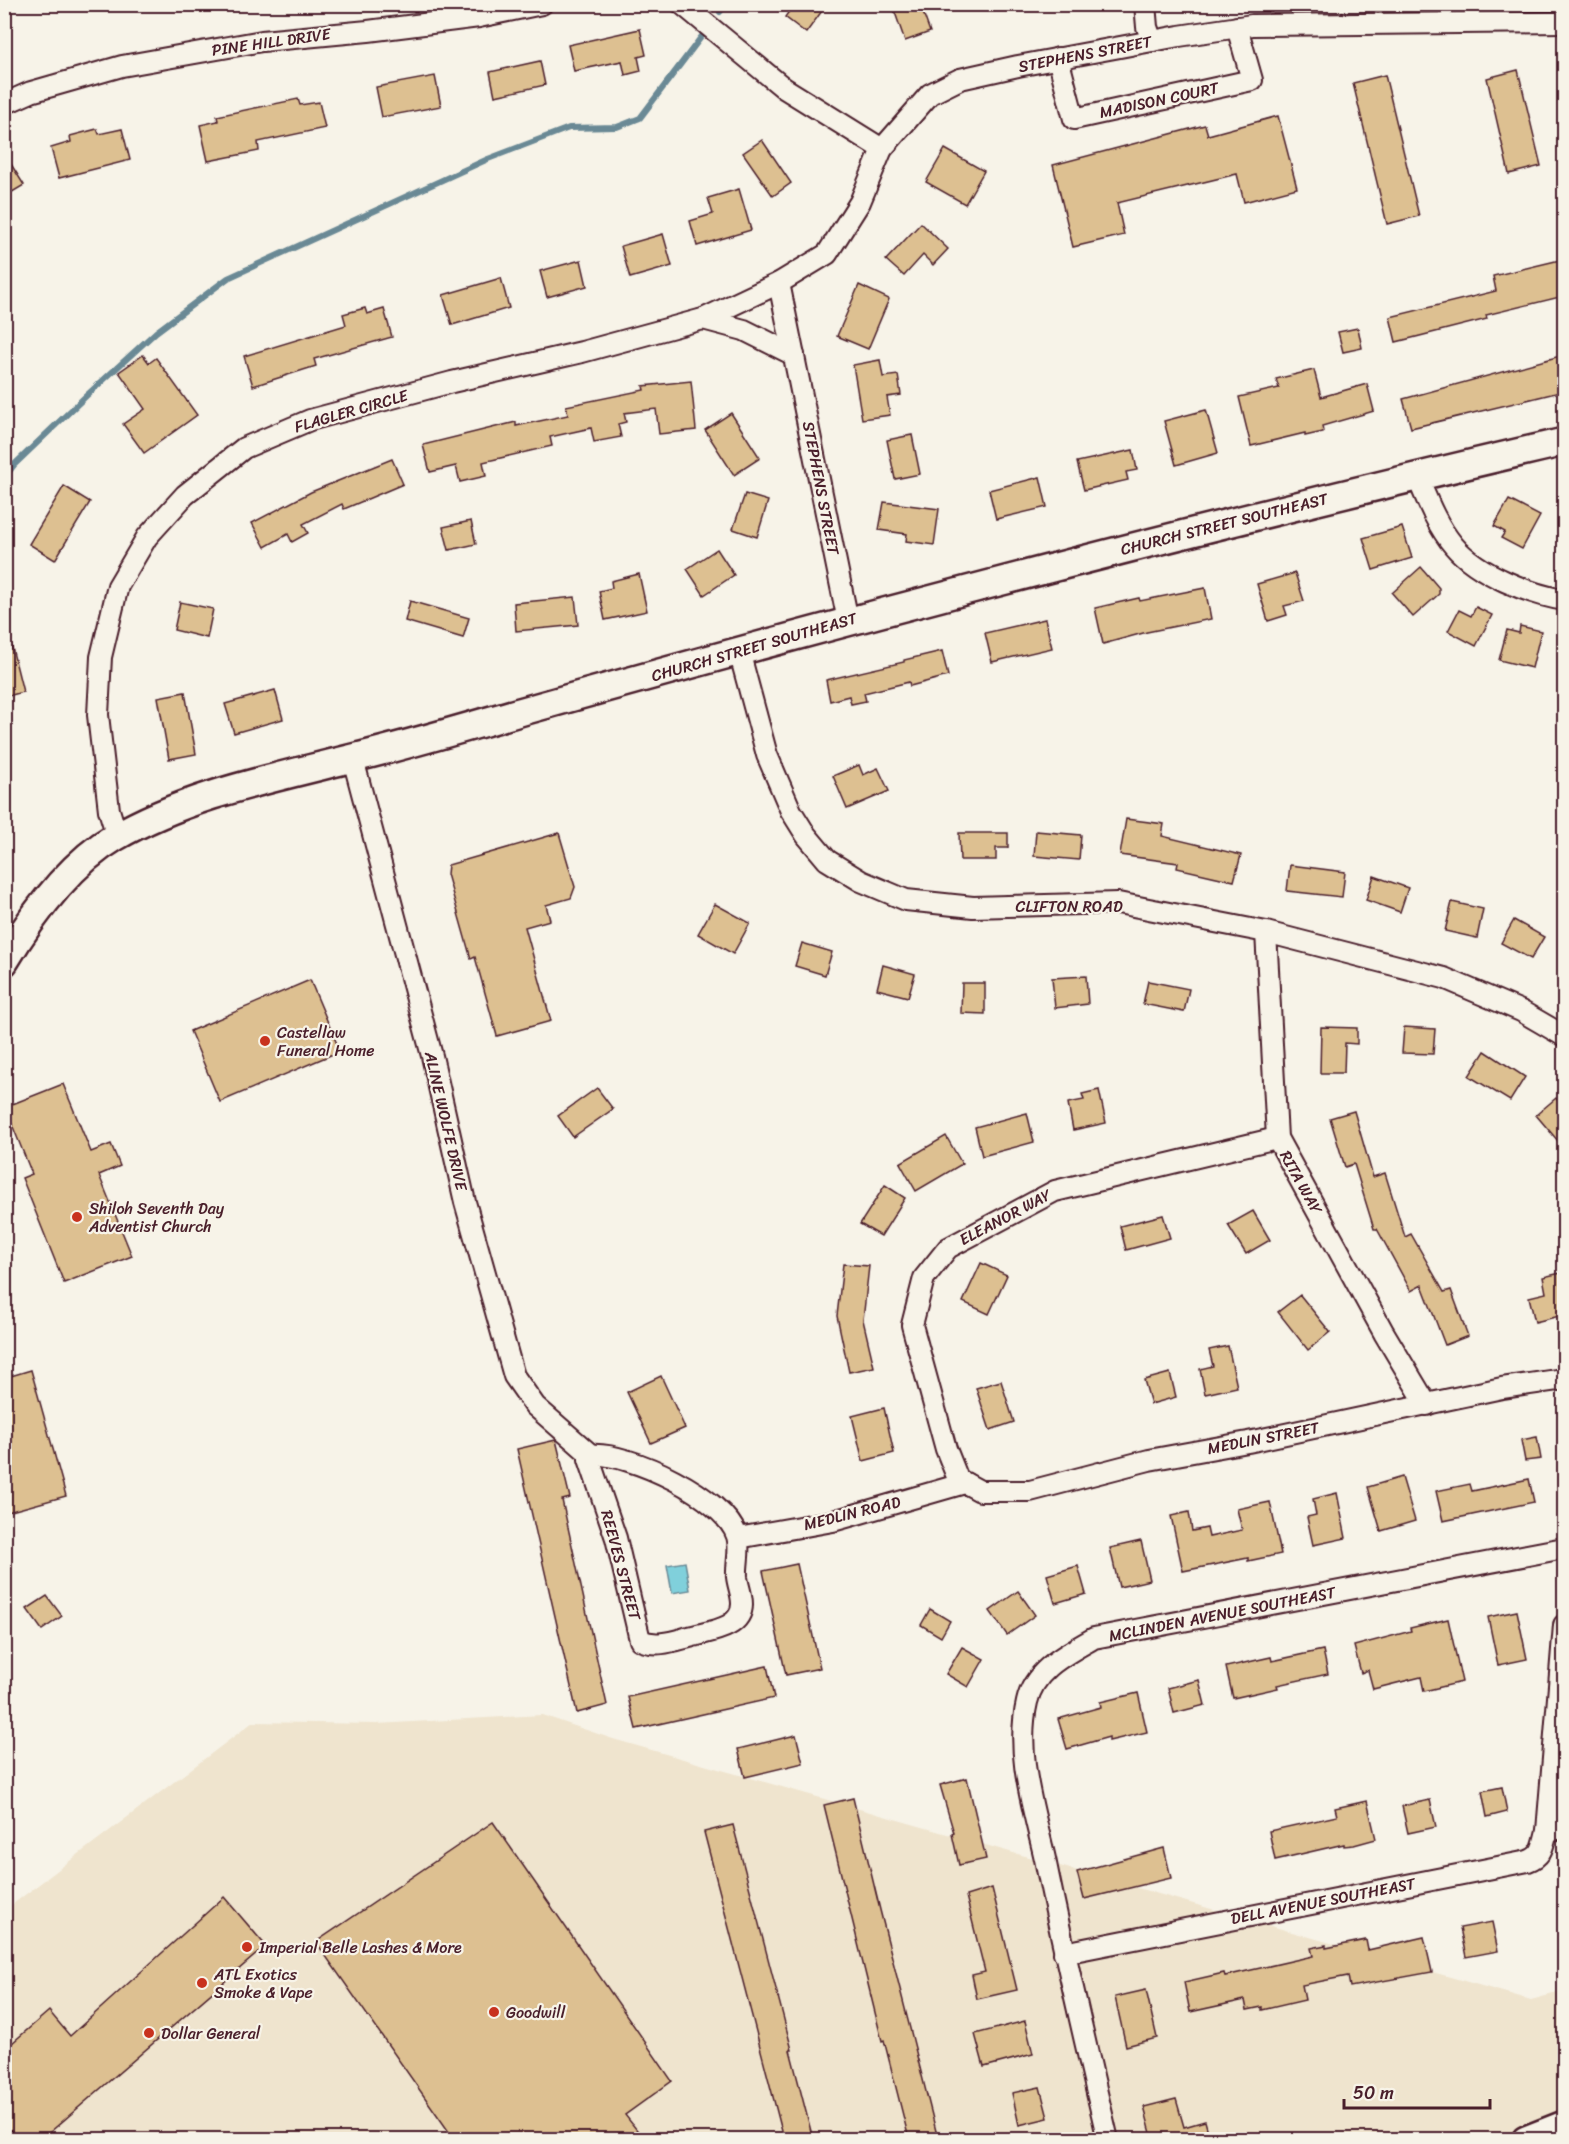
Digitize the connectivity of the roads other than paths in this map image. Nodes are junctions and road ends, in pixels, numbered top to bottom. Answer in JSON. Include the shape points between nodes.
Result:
{"nodes":[{"id":1,"x":542,"y":4,"type":"edge"},
{"id":2,"x":682,"y":4,"type":"edge"},
{"id":3,"x":1145,"y":4,"type":"edge"},
{"id":4,"x":1481,"y":13,"type":"edge"},
{"id":5,"x":1564,"y":22,"type":"edge"},
{"id":6,"x":1237,"y":27,"type":"junction"},
{"id":7,"x":1152,"y":41,"type":"junction"},
{"id":8,"x":1058,"y":58,"type":"junction"},
{"id":9,"x":4,"y":104,"type":"edge"},
{"id":10,"x":882,"y":150,"type":"junction"},
{"id":11,"x":779,"y":283,"type":"junction"},
{"id":12,"x":703,"y":319,"type":"junction"},
{"id":13,"x":794,"y":355,"type":"junction"},
{"id":14,"x":1564,"y":442,"type":"edge"},
{"id":15,"x":1417,"y":476,"type":"junction"},
{"id":16,"x":1564,"y":600,"type":"edge"},
{"id":17,"x":848,"y":621,"type":"junction"},
{"id":18,"x":739,"y":651,"type":"junction"},
{"id":19,"x":353,"y":759,"type":"junction"},
{"id":20,"x":117,"y":836,"type":"junction"},
{"id":21,"x":1266,"y":932,"type":"junction"},
{"id":22,"x":4,"y":962,"type":"edge"},
{"id":23,"x":1564,"y":1036,"type":"edge"},
{"id":24,"x":1277,"y":1138,"type":"junction"},
{"id":25,"x":1564,"y":1379,"type":"edge"},
{"id":26,"x":1427,"y":1405,"type":"junction"},
{"id":27,"x":591,"y":1455,"type":"junction"},
{"id":28,"x":965,"y":1483,"type":"junction"},
{"id":29,"x":738,"y":1538,"type":"junction"},
{"id":30,"x":1564,"y":1548,"type":"edge"},
{"id":31,"x":1564,"y":1625,"type":"edge"},
{"id":32,"x":1556,"y":1829,"type":"edge"},
{"id":33,"x":1064,"y":1953,"type":"junction"},
{"id":34,"x":1564,"y":2125,"type":"edge"},
{"id":35,"x":1108,"y":2139,"type":"edge"},
{"id":36,"x":1526,"y":2139,"type":"edge"}],
"edges":[{"from":1,"to":9,"type":"street","name":"PINE HILL DRIVE","via":[[479,17],[262,41],[134,64],[31,92]]},
{"from":2,"to":10,"type":"street","via":[[784,88]]},
{"from":3,"to":7,"type":"street"},
{"from":4,"to":5,"type":"street","name":"STEPHENS STREET"},
{"from":4,"to":6,"type":"street","name":"STEPHENS STREET"},
{"from":6,"to":7,"type":"street","name":"STEPHENS STREET"},
{"from":6,"to":8,"type":"street","name":"MADISON COURT","via":[[1252,80],[1074,119]]},
{"from":7,"to":8,"type":"street","name":"STEPHENS STREET"},
{"from":8,"to":10,"type":"street","name":"STEPHENS STREET","via":[[960,79],[930,94]]},
{"from":10,"to":11,"type":"street","name":"STEPHENS STREET","via":[[860,202],[827,254]]},
{"from":11,"to":12,"type":"street","name":"FLAGLER CIRCLE"},
{"from":11,"to":13,"type":"street","name":"STEPHENS STREET"},
{"from":12,"to":13,"type":"street","via":[[744,330]]},
{"from":12,"to":20,"type":"street","name":"FLAGLER CIRCLE","via":[[310,420],[244,448],[185,495],[147,537],[118,586],[101,657],[98,715],[109,810]]},
{"from":13,"to":17,"type":"street","name":"STEPHENS STREET"},
{"from":14,"to":15,"type":"street","name":"CHURCH STREET SOUTHEAST"},
{"from":15,"to":16,"type":"street","via":[[1438,522],[1455,547],[1509,583]]},
{"from":15,"to":17,"type":"street","name":"CHURCH STREET SOUTHEAST"},
{"from":17,"to":18,"type":"street","name":"CHURCH STREET SOUTHEAST"},
{"from":18,"to":19,"type":"street","name":"CHURCH STREET SOUTHEAST"},
{"from":18,"to":21,"type":"street","name":"CLIFTON ROAD","via":[[767,755],[791,811],[826,860],[861,881],[906,900],[973,907],[1118,903]]},
{"from":19,"to":20,"type":"street","name":"CHURCH STREET SOUTHEAST","via":[[190,802]]},
{"from":19,"to":27,"type":"street","name":"ALINE WOLFE DRIVE","via":[[435,1067],[465,1202],[514,1376],[535,1406]]},
{"from":20,"to":22,"type":"street","name":"CHURCH STREET SOUTHEAST","via":[[93,851],[72,873],[40,909]]},
{"from":21,"to":23,"type":"street","name":"CLIFTON ROAD","via":[[1444,978],[1521,1011]]},
{"from":21,"to":24,"type":"street","name":"RITA WAY"},
{"from":24,"to":26,"type":"street","name":"RITA WAY"},
{"from":24,"to":28,"type":"street","name":"ELEANOR WAY","via":[[1055,1191],[948,1248],[924,1278],[912,1326],[946,1449],[958,1479]]},
{"from":25,"to":26,"type":"street","name":"MEDLIN STREET"},
{"from":26,"to":28,"type":"street","name":"MEDLIN STREET","via":[[1149,1460],[1030,1491],[980,1491]]},
{"from":27,"to":29,"type":"street","via":[[614,1457],[685,1485],[717,1509]]},
{"from":27,"to":29,"type":"street","name":"REEVES STREET","via":[[640,1640],[662,1644],[736,1621],[742,1606],[736,1565]]},
{"from":28,"to":29,"type":"street","name":"MEDLIN ROAD","via":[[833,1521]]},
{"from":30,"to":33,"type":"street","name":"MCLINDEN AVENUE SOUTHEAST","via":[[1094,1638],[1038,1676],[1027,1701],[1027,1776]]},
{"from":31,"to":32,"type":"street"},
{"from":32,"to":33,"type":"street","name":"DELL AVENUE SOUTHEAST","via":[[1541,1853],[1528,1861]]},
{"from":33,"to":35,"type":"street","name":"MCLINDEN AVENUE SOUTHEAST"},
{"from":34,"to":36,"type":"street"}]}
